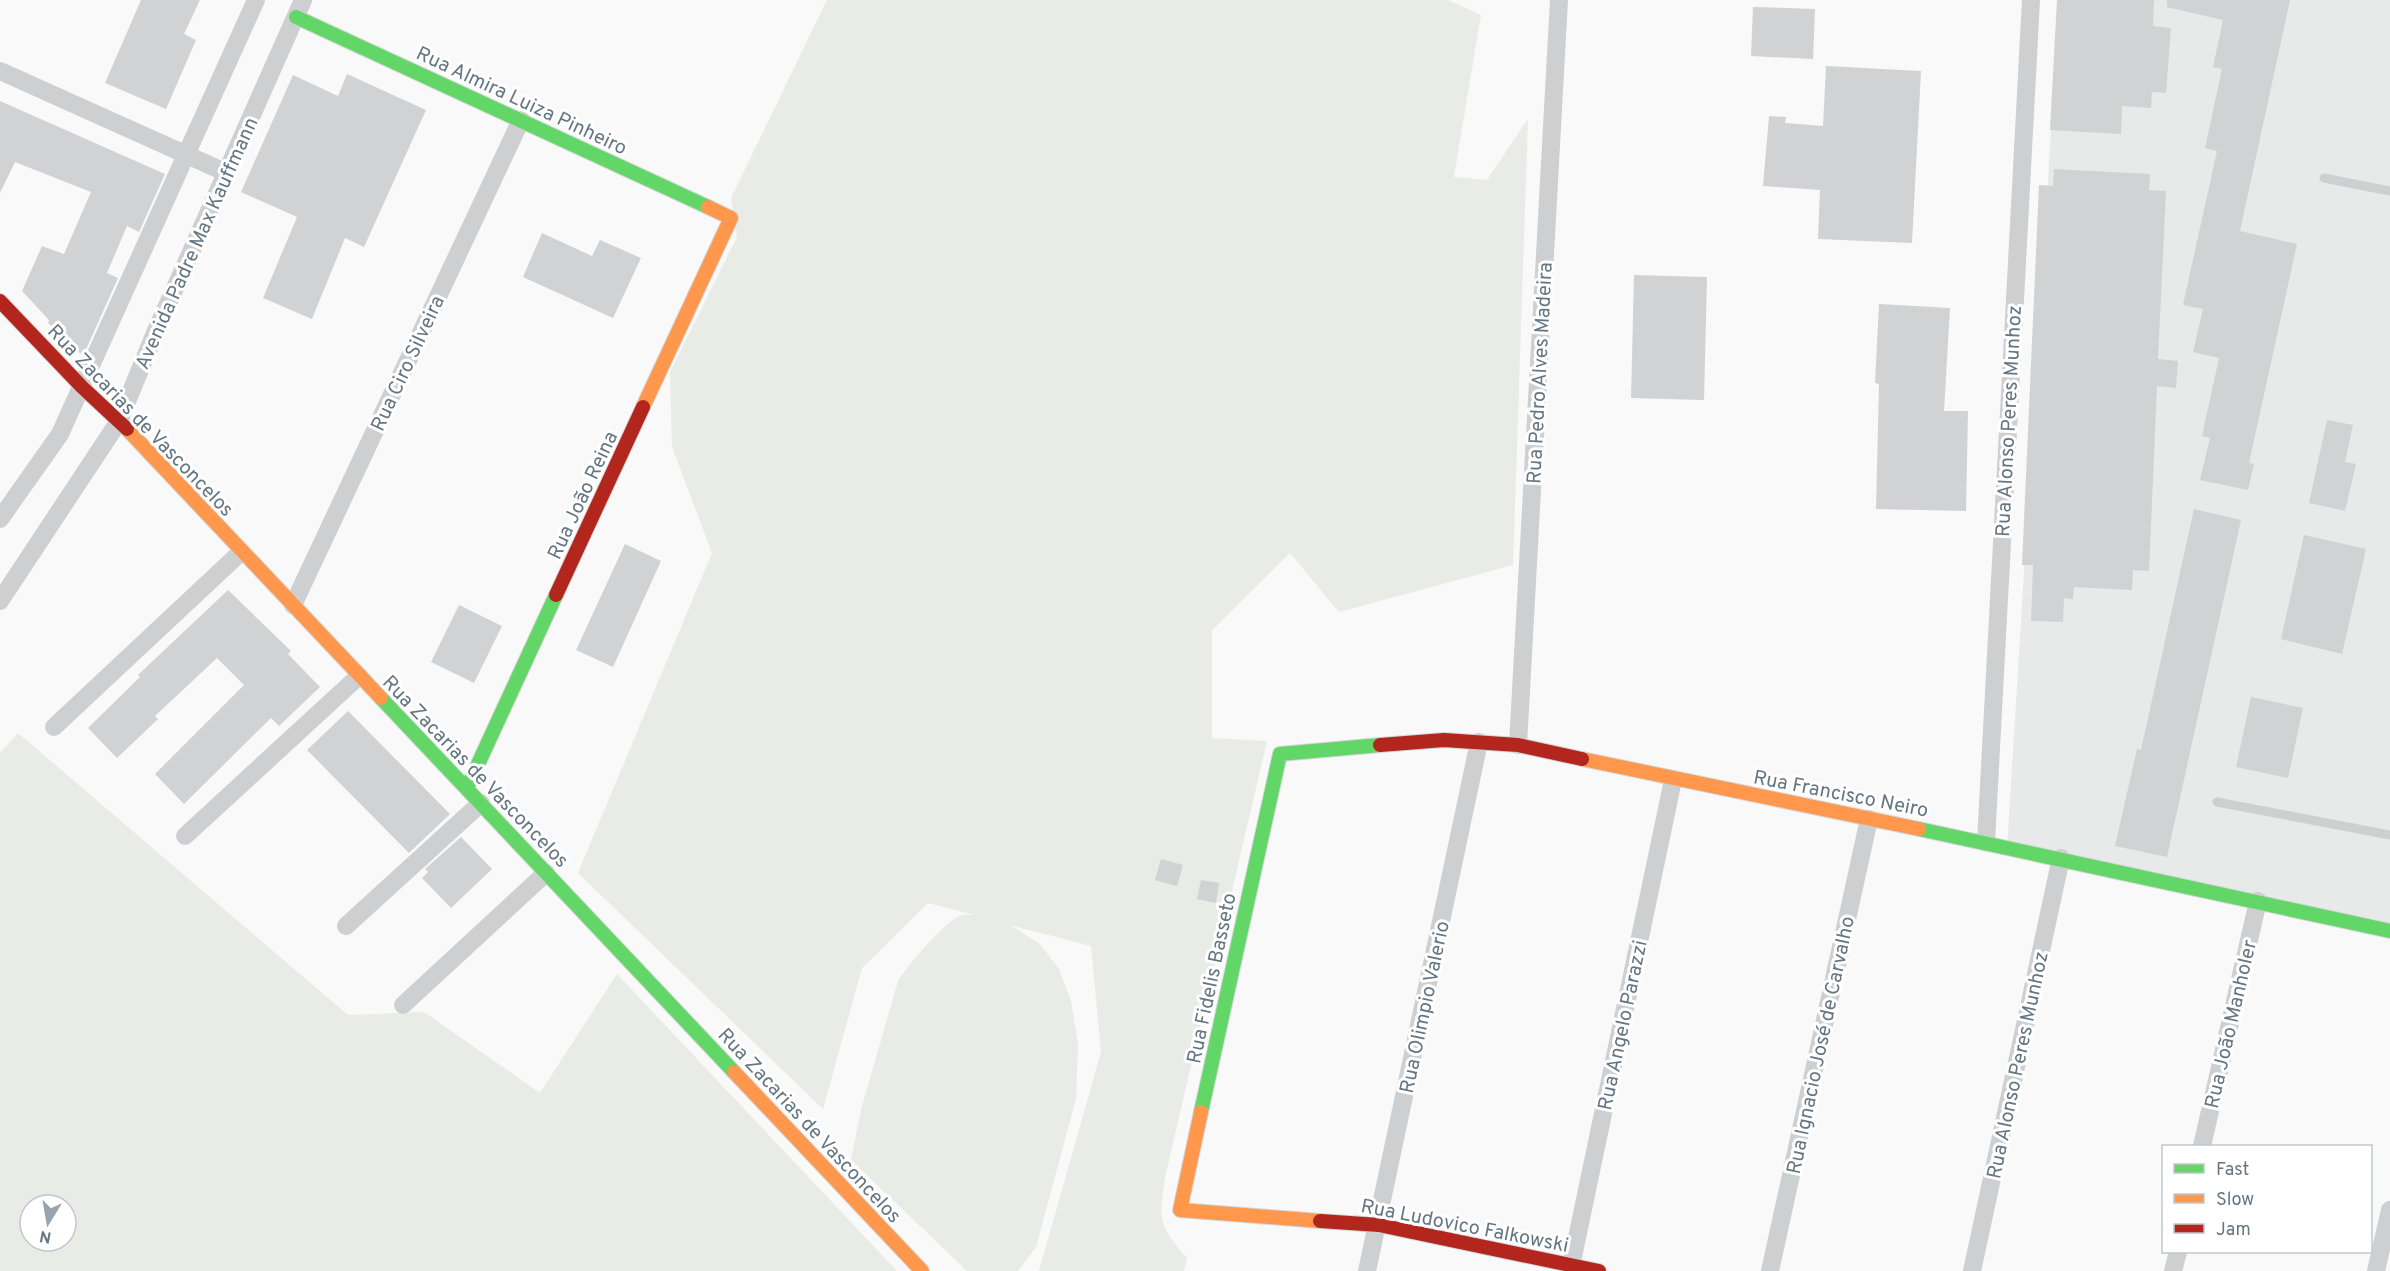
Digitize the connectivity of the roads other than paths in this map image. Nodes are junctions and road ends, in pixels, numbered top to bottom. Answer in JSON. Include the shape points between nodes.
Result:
{"nodes":[{"id":1,"x":256,"y":0,"type":"edge"},
{"id":2,"x":303,"y":0,"type":"edge"},
{"id":3,"x":1559,"y":0,"type":"edge"},
{"id":4,"x":2031,"y":0,"type":"edge"},
{"id":5,"x":296,"y":17,"type":"junction"},
{"id":6,"x":0,"y":71,"type":"edge"},
{"id":7,"x":521,"y":120,"type":"junction"},
{"id":8,"x":186,"y":156,"type":"junction"},
{"id":9,"x":227,"y":173,"type":"junction"},
{"id":10,"x":2324,"y":178,"type":"dead end"},
{"id":11,"x":2390,"y":191,"type":"edge"},
{"id":12,"x":732,"y":218,"type":"joint"},
{"id":13,"x":0,"y":301,"type":"edge"},
{"id":14,"x":82,"y":387,"type":"junction"},
{"id":15,"x":119,"y":422,"type":"junction"},
{"id":16,"x":0,"y":519,"type":"edge"},
{"id":17,"x":241,"y":552,"type":"junction"},
{"id":18,"x":0,"y":601,"type":"edge"},
{"id":19,"x":293,"y":606,"type":"junction"},
{"id":20,"x":359,"y":676,"type":"junction"},
{"id":21,"x":54,"y":728,"type":"dead end"},
{"id":22,"x":1479,"y":742,"type":"junction"},
{"id":23,"x":1518,"y":745,"type":"junction"},
{"id":24,"x":1281,"y":754,"type":"joint"},
{"id":25,"x":1673,"y":780,"type":"junction"},
{"id":26,"x":467,"y":788,"type":"junction"},
{"id":27,"x":481,"y":802,"type":"junction"},
{"id":28,"x":2217,"y":802,"type":"dead end"},
{"id":29,"x":1869,"y":819,"type":"junction"},
{"id":30,"x":2390,"y":835,"type":"edge"},
{"id":31,"x":185,"y":836,"type":"dead end"},
{"id":32,"x":1986,"y":842,"type":"junction"},
{"id":33,"x":2061,"y":858,"type":"junction"},
{"id":34,"x":546,"y":873,"type":"junction"},
{"id":35,"x":2258,"y":900,"type":"junction"},
{"id":36,"x":346,"y":926,"type":"dead end"},
{"id":37,"x":2390,"y":931,"type":"edge"},
{"id":38,"x":403,"y":1005,"type":"dead end"},
{"id":39,"x":2202,"y":1145,"type":"edge"},
{"id":40,"x":1180,"y":1210,"type":"joint"},
{"id":41,"x":2390,"y":1210,"type":"edge"},
{"id":42,"x":1379,"y":1225,"type":"junction"},
{"id":43,"x":2178,"y":1253,"type":"edge"},
{"id":44,"x":1571,"y":1268,"type":"edge"},
{"id":45,"x":922,"y":1271,"type":"edge"},
{"id":46,"x":1367,"y":1271,"type":"edge"},
{"id":47,"x":1599,"y":1271,"type":"edge"},
{"id":48,"x":1770,"y":1271,"type":"edge"},
{"id":49,"x":1972,"y":1271,"type":"edge"},
{"id":50,"x":2173,"y":1271,"type":"edge"},
{"id":51,"x":2376,"y":1271,"type":"edge"}],
"edges":[{"from":1,"to":8,"type":"street"},
{"from":2,"to":5,"type":"street","name":"Avenida Padre Max Kauffmann"},
{"from":3,"to":23,"type":"street","name":"Rua Pedro Alves Madeira"},
{"from":4,"to":32,"type":"street","name":"Rua Alonso Peres Munhoz"},
{"from":5,"to":7,"type":"street","name":"Rua Almira Luiza Pinheiro"},
{"from":5,"to":9,"type":"street","name":"Avenida Padre Max Kauffmann"},
{"from":6,"to":8,"type":"street"},
{"from":7,"to":12,"type":"street","name":"Rua Almira Luiza Pinheiro"},
{"from":7,"to":19,"type":"street","name":"Rua Ciro Silveira"},
{"from":8,"to":9,"type":"street"},
{"from":8,"to":14,"type":"street"},
{"from":9,"to":15,"type":"street","name":"Avenida Padre Max Kauffmann","via":[[154,333]]},
{"from":10,"to":11,"type":"lane"},
{"from":12,"to":26,"type":"street","name":"Rua João Reina"},
{"from":13,"to":14,"type":"street","name":"Rua Zacarias de Vasconcelos"},
{"from":14,"to":15,"type":"street","name":"Rua Zacarias de Vasconcelos"},
{"from":14,"to":16,"type":"street","via":[[60,434]]},
{"from":15,"to":17,"type":"street","name":"Rua Zacarias de Vasconcelos"},
{"from":15,"to":18,"type":"street","name":"Avenida Padre Max Kauffmann"},
{"from":17,"to":19,"type":"street","name":"Rua Zacarias de Vasconcelos"},
{"from":17,"to":21,"type":"street"},
{"from":19,"to":20,"type":"street","name":"Rua Zacarias de Vasconcelos"},
{"from":20,"to":26,"type":"street","name":"Rua Zacarias de Vasconcelos"},
{"from":20,"to":31,"type":"street"},
{"from":22,"to":23,"type":"street","name":"Rua Francisco Neiro"},
{"from":22,"to":24,"type":"street","name":"Rua Francisco Neiro","via":[[1444,740]]},
{"from":22,"to":42,"type":"street","name":"Rua Olimpio Valerio"},
{"from":23,"to":25,"type":"street","name":"Rua Francisco Neiro"},
{"from":24,"to":40,"type":"street","name":"Rua Fidelis Basseto"},
{"from":25,"to":29,"type":"street","name":"Rua Francisco Neiro"},
{"from":25,"to":44,"type":"street","name":"Rua Angelo Parazzi"},
{"from":26,"to":27,"type":"street","name":"Rua Zacarias de Vasconcelos"},
{"from":27,"to":34,"type":"street","name":"Rua Zacarias de Vasconcelos"},
{"from":27,"to":36,"type":"street"},
{"from":28,"to":30,"type":"lane"},
{"from":29,"to":32,"type":"street","name":"Rua Francisco Neiro"},
{"from":29,"to":48,"type":"street","name":"Rua Ignacio José de Carvalho"},
{"from":32,"to":33,"type":"street","name":"Rua Francisco Neiro"},
{"from":33,"to":35,"type":"street","name":"Rua Francisco Neiro"},
{"from":33,"to":49,"type":"street","name":"Rua Alonso Peres Munhoz"},
{"from":34,"to":38,"type":"street"},
{"from":34,"to":45,"type":"street","name":"Rua Zacarias de Vasconcelos"},
{"from":35,"to":37,"type":"street","name":"Rua Francisco Neiro"},
{"from":35,"to":39,"type":"street","name":"Rua João Manholer"},
{"from":40,"to":42,"type":"street","name":"Rua Ludovico Falkowski"},
{"from":41,"to":51,"type":"street"},
{"from":42,"to":44,"type":"street","name":"Rua Ludovico Falkowski"},
{"from":42,"to":46,"type":"street","name":"Rua Olimpio Valerio"},
{"from":43,"to":50,"type":"street"},
{"from":44,"to":47,"type":"street","name":"Rua Ludovico Falkowski"}]}
